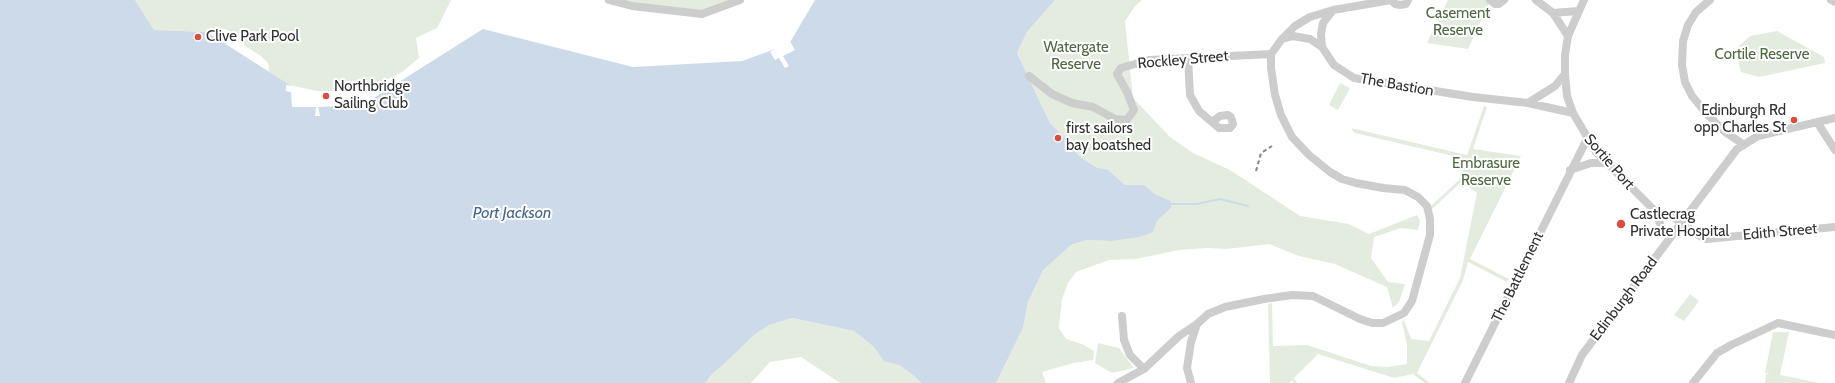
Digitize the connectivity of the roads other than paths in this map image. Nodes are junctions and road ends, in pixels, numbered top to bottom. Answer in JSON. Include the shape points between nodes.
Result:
{"nodes":[{"id":1,"x":608,"y":0,"type":"edge"},
{"id":2,"x":740,"y":0,"type":"edge"},
{"id":3,"x":1391,"y":0,"type":"edge"},
{"id":4,"x":1408,"y":0,"type":"edge"},
{"id":5,"x":1490,"y":0,"type":"edge"},
{"id":6,"x":1504,"y":0,"type":"edge"},
{"id":7,"x":1536,"y":0,"type":"edge"},
{"id":8,"x":1584,"y":0,"type":"edge"},
{"id":9,"x":1710,"y":0,"type":"edge"},
{"id":10,"x":1831,"y":0,"type":"edge"},
{"id":11,"x":1835,"y":2,"type":"edge"},
{"id":12,"x":1334,"y":10,"type":"junction"},
{"id":13,"x":1578,"y":11,"type":"junction"},
{"id":14,"x":1553,"y":13,"type":"junction"},
{"id":15,"x":1568,"y":36,"type":"junction"},
{"id":16,"x":1282,"y":39,"type":"junction"},
{"id":17,"x":1322,"y":47,"type":"junction"},
{"id":18,"x":1272,"y":54,"type":"junction"},
{"id":19,"x":1188,"y":58,"type":"junction"},
{"id":20,"x":1565,"y":74,"type":"junction"},
{"id":21,"x":1029,"y":76,"type":"dead end"},
{"id":22,"x":1528,"y":103,"type":"junction"},
{"id":23,"x":1573,"y":113,"type":"junction"},
{"id":24,"x":1835,"y":118,"type":"edge"},
{"id":25,"x":1212,"y":122,"type":"dead end"},
{"id":26,"x":1817,"y":122,"type":"junction"},
{"id":27,"x":1587,"y":139,"type":"junction"},
{"id":28,"x":1743,"y":144,"type":"junction"},
{"id":29,"x":1835,"y":150,"type":"edge"},
{"id":30,"x":1607,"y":163,"type":"junction"},
{"id":31,"x":1570,"y":170,"type":"junction"},
{"id":32,"x":1654,"y":211,"type":"junction"},
{"id":33,"x":1681,"y":222,"type":"junction"},
{"id":34,"x":1835,"y":227,"type":"edge"},
{"id":35,"x":1670,"y":237,"type":"junction"},
{"id":36,"x":1122,"y":316,"type":"dead end"},
{"id":37,"x":1196,"y":324,"type":"junction"},
{"id":38,"x":1835,"y":335,"type":"edge"},
{"id":39,"x":1144,"y":370,"type":"junction"},
{"id":40,"x":1118,"y":383,"type":"edge"},
{"id":41,"x":1191,"y":383,"type":"edge"},
{"id":42,"x":1465,"y":383,"type":"edge"},
{"id":43,"x":1569,"y":383,"type":"edge"},
{"id":44,"x":1693,"y":383,"type":"edge"}],
"edges":[{"from":1,"to":2,"type":"street","via":[[632,6],[702,14]]},
{"from":3,"to":4,"type":"street","via":[[1400,5],[1406,4]]},
{"from":3,"to":12,"type":"street"},
{"from":5,"to":6,"type":"street","via":[[1499,4]]},
{"from":7,"to":14,"type":"street"},
{"from":8,"to":13,"type":"street","name":"Sortie Port"},
{"from":9,"to":28,"type":"street","via":[[1696,12],[1683,41],[1682,65],[1685,82],[1692,96],[1706,113]]},
{"from":10,"to":11,"type":"street"},
{"from":12,"to":16,"type":"street","via":[[1310,17],[1294,26]]},
{"from":12,"to":17,"type":"street","via":[[1323,24]]},
{"from":13,"to":14,"type":"street"},
{"from":13,"to":15,"type":"street","name":"Sortie Port"},
{"from":14,"to":15,"type":"street"},
{"from":15,"to":20,"type":"street","name":"Sortie Port"},
{"from":16,"to":17,"type":"street","name":"The Bastion","via":[[1300,36]]},
{"from":16,"to":18,"type":"street"},
{"from":17,"to":22,"type":"street","name":"The Bastion","via":[[1334,65],[1354,78],[1447,94]]},
{"from":18,"to":19,"type":"street","name":"Rockley Street"},
{"from":18,"to":37,"type":"street","via":[[1272,81],[1281,116],[1292,137],[1309,155],[1342,179],[1405,190],[1427,206],[1430,235],[1418,282],[1412,302],[1404,313],[1383,323],[1360,319],[1313,296],[1292,295],[1225,307],[1208,314]]},
{"from":19,"to":21,"type":"street","name":"Rockley Street","via":[[1149,60],[1121,68],[1117,74],[1134,110],[1127,120],[1115,119],[1092,107],[1072,103],[1052,94]]},
{"from":19,"to":25,"type":"street","via":[[1190,95],[1199,112]]},
{"from":20,"to":22,"type":"street","via":[[1555,86]]},
{"from":20,"to":23,"type":"street","name":"Sortie Port"},
{"from":22,"to":23,"type":"street","name":"The Bastion"},
{"from":23,"to":27,"type":"street","name":"Sortie Port"},
{"from":24,"to":26,"type":"street","name":"Edinburgh Road"},
{"from":26,"to":28,"type":"street","name":"Edinburgh Road","via":[[1758,136]]},
{"from":26,"to":29,"type":"street"},
{"from":27,"to":30,"type":"street","name":"Sortie Port"},
{"from":27,"to":31,"type":"street","name":"The Battlement"},
{"from":28,"to":33,"type":"street","name":"Edinburgh Road","via":[[1730,156]]},
{"from":30,"to":31,"type":"street","via":[[1591,162]]},
{"from":30,"to":32,"type":"street","name":"Sortie Port"},
{"from":31,"to":42,"type":"street","name":"The Battlement"},
{"from":32,"to":33,"type":"street","name":"Sortie Port"},
{"from":32,"to":35,"type":"street","name":"Sortie Port","via":[[1660,225]]},
{"from":33,"to":34,"type":"street","name":"Edith Street","via":[[1706,239]]},
{"from":33,"to":35,"type":"street","name":"Edinburgh Road"},
{"from":35,"to":43,"type":"street","name":"Edinburgh Road","via":[[1582,356]]},
{"from":36,"to":39,"type":"street","via":[[1124,340],[1130,355]]},
{"from":37,"to":39,"type":"street"},
{"from":37,"to":41,"type":"street","via":[[1187,368]]},
{"from":38,"to":44,"type":"street","via":[[1778,323],[1717,353]]},
{"from":39,"to":40,"type":"street"}]}
